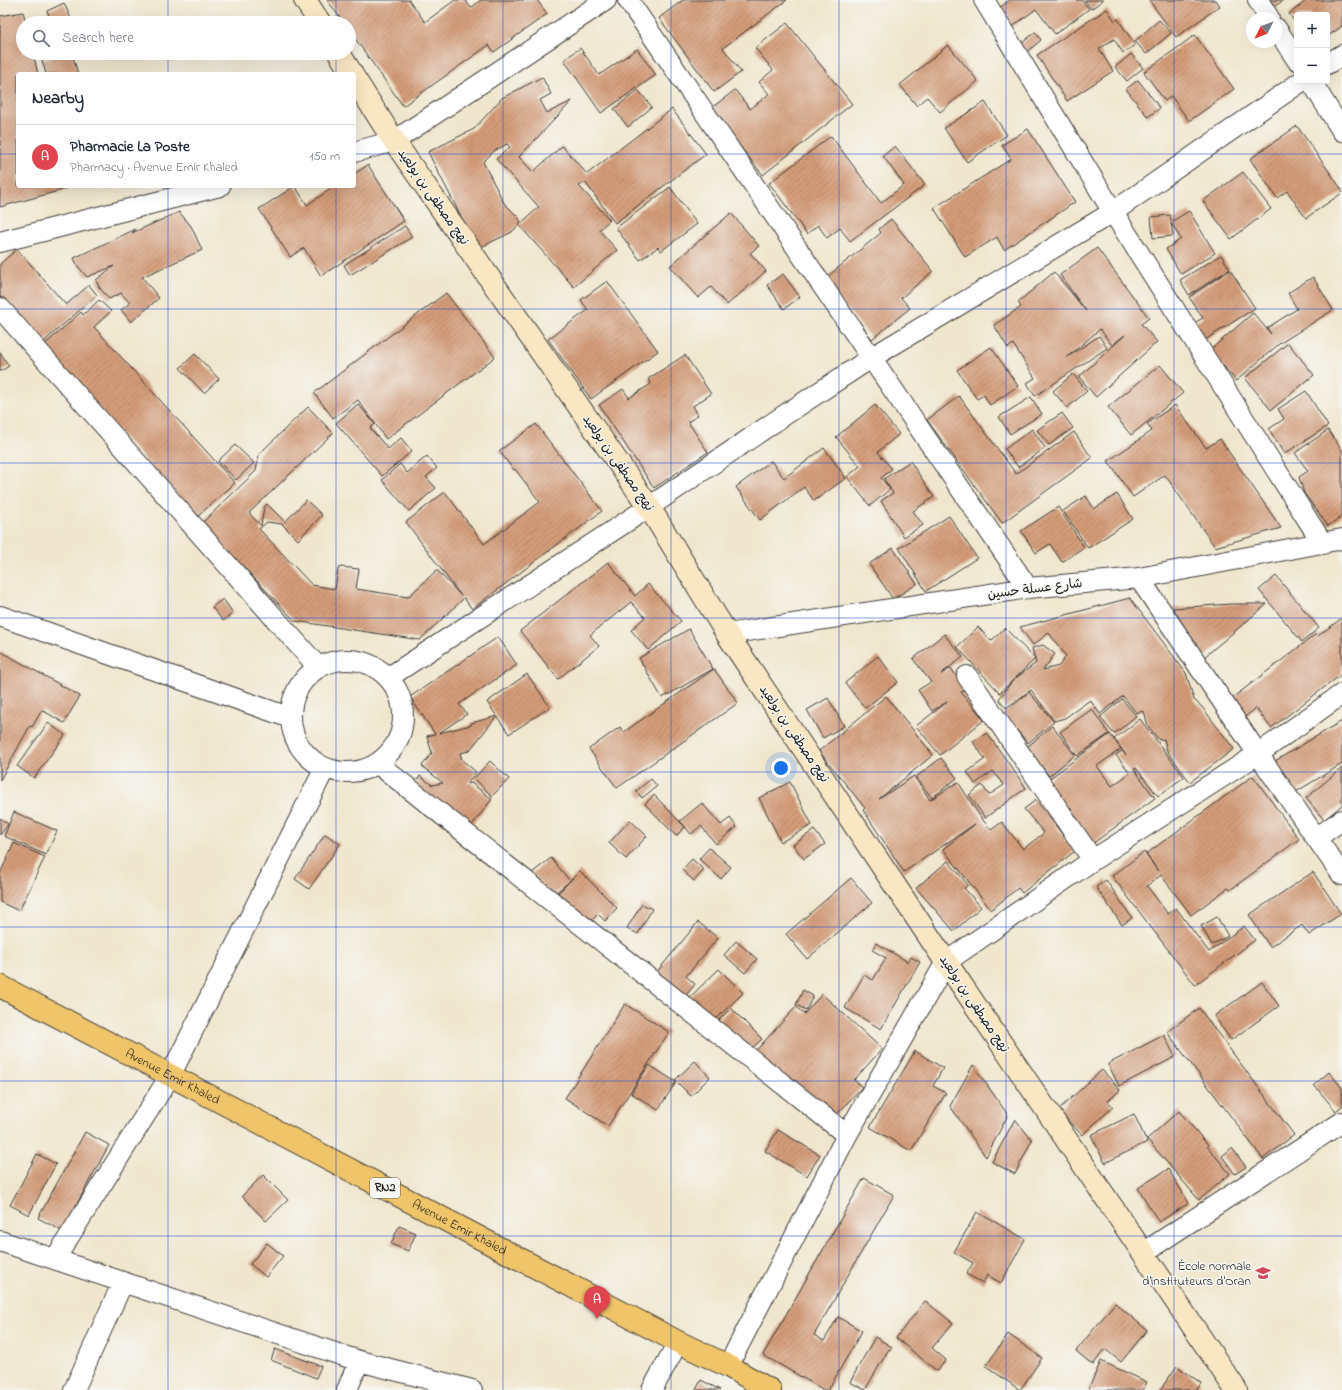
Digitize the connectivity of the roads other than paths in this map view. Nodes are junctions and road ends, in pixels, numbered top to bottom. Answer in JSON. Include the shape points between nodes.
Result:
{"nodes":[{"id":1,"x":305,"y":0,"type":"edge"},
{"id":2,"x":606,"y":0,"type":"edge"},
{"id":3,"x":628,"y":0,"type":"edge"},
{"id":4,"x":984,"y":0,"type":"edge"},
{"id":5,"x":1258,"y":0,"type":"edge"},
{"id":6,"x":1265,"y":12,"type":"edge"},
{"id":7,"x":315,"y":16,"type":"edge"},
{"id":8,"x":1282,"y":37,"type":"edge"},
{"id":9,"x":1294,"y":55,"type":"edge"},
{"id":10,"x":1342,"y":55,"type":"edge"},
{"id":11,"x":343,"y":60,"type":"edge"},
{"id":12,"x":1330,"y":62,"type":"edge"},
{"id":13,"x":351,"y":72,"type":"edge"},
{"id":14,"x":356,"y":81,"type":"edge"},
{"id":15,"x":1298,"y":84,"type":"edge"},
{"id":16,"x":1313,"y":84,"type":"edge"},
{"id":17,"x":1342,"y":131,"type":"edge"},
{"id":18,"x":394,"y":141,"type":"junction"},
{"id":19,"x":356,"y":151,"type":"edge"},
{"id":20,"x":212,"y":188,"type":"edge"},
{"id":21,"x":1113,"y":212,"type":"junction"},
{"id":22,"x":0,"y":242,"type":"edge"},
{"id":23,"x":0,"y":308,"type":"edge"},
{"id":24,"x":871,"y":358,"type":"junction"},
{"id":25,"x":649,"y":508,"type":"junction"},
{"id":26,"x":1342,"y":540,"type":"edge"},
{"id":27,"x":1323,"y":544,"type":"junction"},
{"id":28,"x":1139,"y":578,"type":"junction"},
{"id":29,"x":1028,"y":588,"type":"junction"},
{"id":30,"x":0,"y":616,"type":"edge"},
{"id":31,"x":727,"y":634,"type":"junction"},
{"id":32,"x":443,"y":642,"type":"junction"},
{"id":33,"x":373,"y":666,"type":"junction"},
{"id":34,"x":318,"y":667,"type":"junction"},
{"id":35,"x":967,"y":676,"type":"dead end"},
{"id":36,"x":389,"y":677,"type":"junction"},
{"id":37,"x":1342,"y":694,"type":"edge"},
{"id":38,"x":291,"y":718,"type":"junction"},
{"id":39,"x":1258,"y":754,"type":"junction"},
{"id":40,"x":378,"y":764,"type":"junction"},
{"id":41,"x":325,"y":768,"type":"junction"},
{"id":42,"x":1342,"y":820,"type":"edge"},
{"id":43,"x":1316,"y":838,"type":"junction"},
{"id":44,"x":1093,"y":860,"type":"junction"},
{"id":45,"x":1342,"y":875,"type":"edge"},
{"id":46,"x":946,"y":962,"type":"junction"},
{"id":47,"x":0,"y":986,"type":"edge"},
{"id":48,"x":170,"y":1076,"type":"junction"},
{"id":49,"x":1342,"y":1122,"type":"edge"},
{"id":50,"x":847,"y":1135,"type":"junction"},
{"id":51,"x":0,"y":1241,"type":"edge"},
{"id":52,"x":1143,"y":1253,"type":"junction"},
{"id":53,"x":55,"y":1259,"type":"junction"},
{"id":54,"x":123,"y":1282,"type":"junction"},
{"id":55,"x":678,"y":1342,"type":"junction"},
{"id":56,"x":359,"y":1361,"type":"junction"},
{"id":57,"x":728,"y":1366,"type":"junction"},
{"id":58,"x":74,"y":1390,"type":"edge"},
{"id":59,"x":347,"y":1390,"type":"edge"},
{"id":60,"x":472,"y":1390,"type":"edge"},
{"id":61,"x":652,"y":1390,"type":"edge"},
{"id":62,"x":770,"y":1390,"type":"edge"},
{"id":63,"x":1236,"y":1390,"type":"edge"}],
"edges":[{"from":1,"to":7,"type":"main road"},
{"from":2,"to":18,"type":"street"},
{"from":3,"to":24,"type":"street"},
{"from":4,"to":21,"type":"street"},
{"from":5,"to":6,"type":"street"},
{"from":8,"to":9,"type":"street"},
{"from":10,"to":12,"type":"street"},
{"from":11,"to":13,"type":"main road"},
{"from":14,"to":18,"type":"main road","name":"نهج مصطفى بن بولعيد"},
{"from":15,"to":21,"type":"street"},
{"from":16,"to":17,"type":"street"},
{"from":18,"to":19,"type":"street"},
{"from":18,"to":25,"type":"main road","name":"نهج مصطفى بن بولعيد"},
{"from":20,"to":22,"type":"street"},
{"from":21,"to":24,"type":"street"},
{"from":21,"to":27,"type":"street"},
{"from":23,"to":34,"type":"street"},
{"from":24,"to":25,"type":"street"},
{"from":24,"to":29,"type":"street"},
{"from":25,"to":31,"type":"main road","name":"نهج مصطفى بن بولعيد"},
{"from":25,"to":32,"type":"street"},
{"from":26,"to":27,"type":"street","name":"شارع عسلة حسين"},
{"from":27,"to":28,"type":"street","name":"شارع عسلة حسين"},
{"from":28,"to":29,"type":"street","name":"شارع عسلة حسين"},
{"from":28,"to":39,"type":"street"},
{"from":29,"to":31,"type":"street","name":"شارع عسلة حسين"},
{"from":30,"to":38,"type":"street"},
{"from":31,"to":46,"type":"main road","name":"نهج مصطفى بن بولعيد"},
{"from":32,"to":33,"type":"street"},
{"from":32,"to":36,"type":"street"},
{"from":33,"to":34,"type":"street","via":[[354,660],[334,660]]},
{"from":33,"to":36,"type":"street"},
{"from":34,"to":38,"type":"street","via":[[303,680],[294,697]]},
{"from":35,"to":44,"type":"street"},
{"from":36,"to":40,"type":"street","via":[[399,693],[404,712],[402,732],[393,750]]},
{"from":37,"to":39,"type":"street"},
{"from":38,"to":41,"type":"street","via":[[295,737],[305,754]]},
{"from":39,"to":43,"type":"street"},
{"from":39,"to":44,"type":"street"},
{"from":40,"to":41,"type":"street","via":[[344,773]]},
{"from":40,"to":50,"type":"street"},
{"from":41,"to":48,"type":"street"},
{"from":42,"to":43,"type":"street"},
{"from":43,"to":45,"type":"street"},
{"from":44,"to":46,"type":"street"},
{"from":46,"to":50,"type":"street"},
{"from":46,"to":52,"type":"main road","name":"نهج مصطفى بن بولعيد"},
{"from":47,"to":48,"type":"main road","name":"Avenue Emir Khaled","number":"RN2"},
{"from":48,"to":53,"type":"street"},
{"from":48,"to":55,"type":"main road","name":"Avenue Emir Khaled","number":"RN2"},
{"from":49,"to":52,"type":"street"},
{"from":50,"to":57,"type":"street"},
{"from":51,"to":53,"type":"street"},
{"from":52,"to":63,"type":"main road","name":"نهج مصطفى بن بولعيد"},
{"from":53,"to":54,"type":"street"},
{"from":54,"to":56,"type":"street"},
{"from":54,"to":58,"type":"street"},
{"from":55,"to":57,"type":"main road","name":"Avenue Emir Khaled","number":"RN2"},
{"from":55,"to":61,"type":"street"},
{"from":56,"to":59,"type":"street"},
{"from":56,"to":60,"type":"street"},
{"from":57,"to":62,"type":"main road","name":"Avenue Emir Khaled","number":"RN2"}]}
